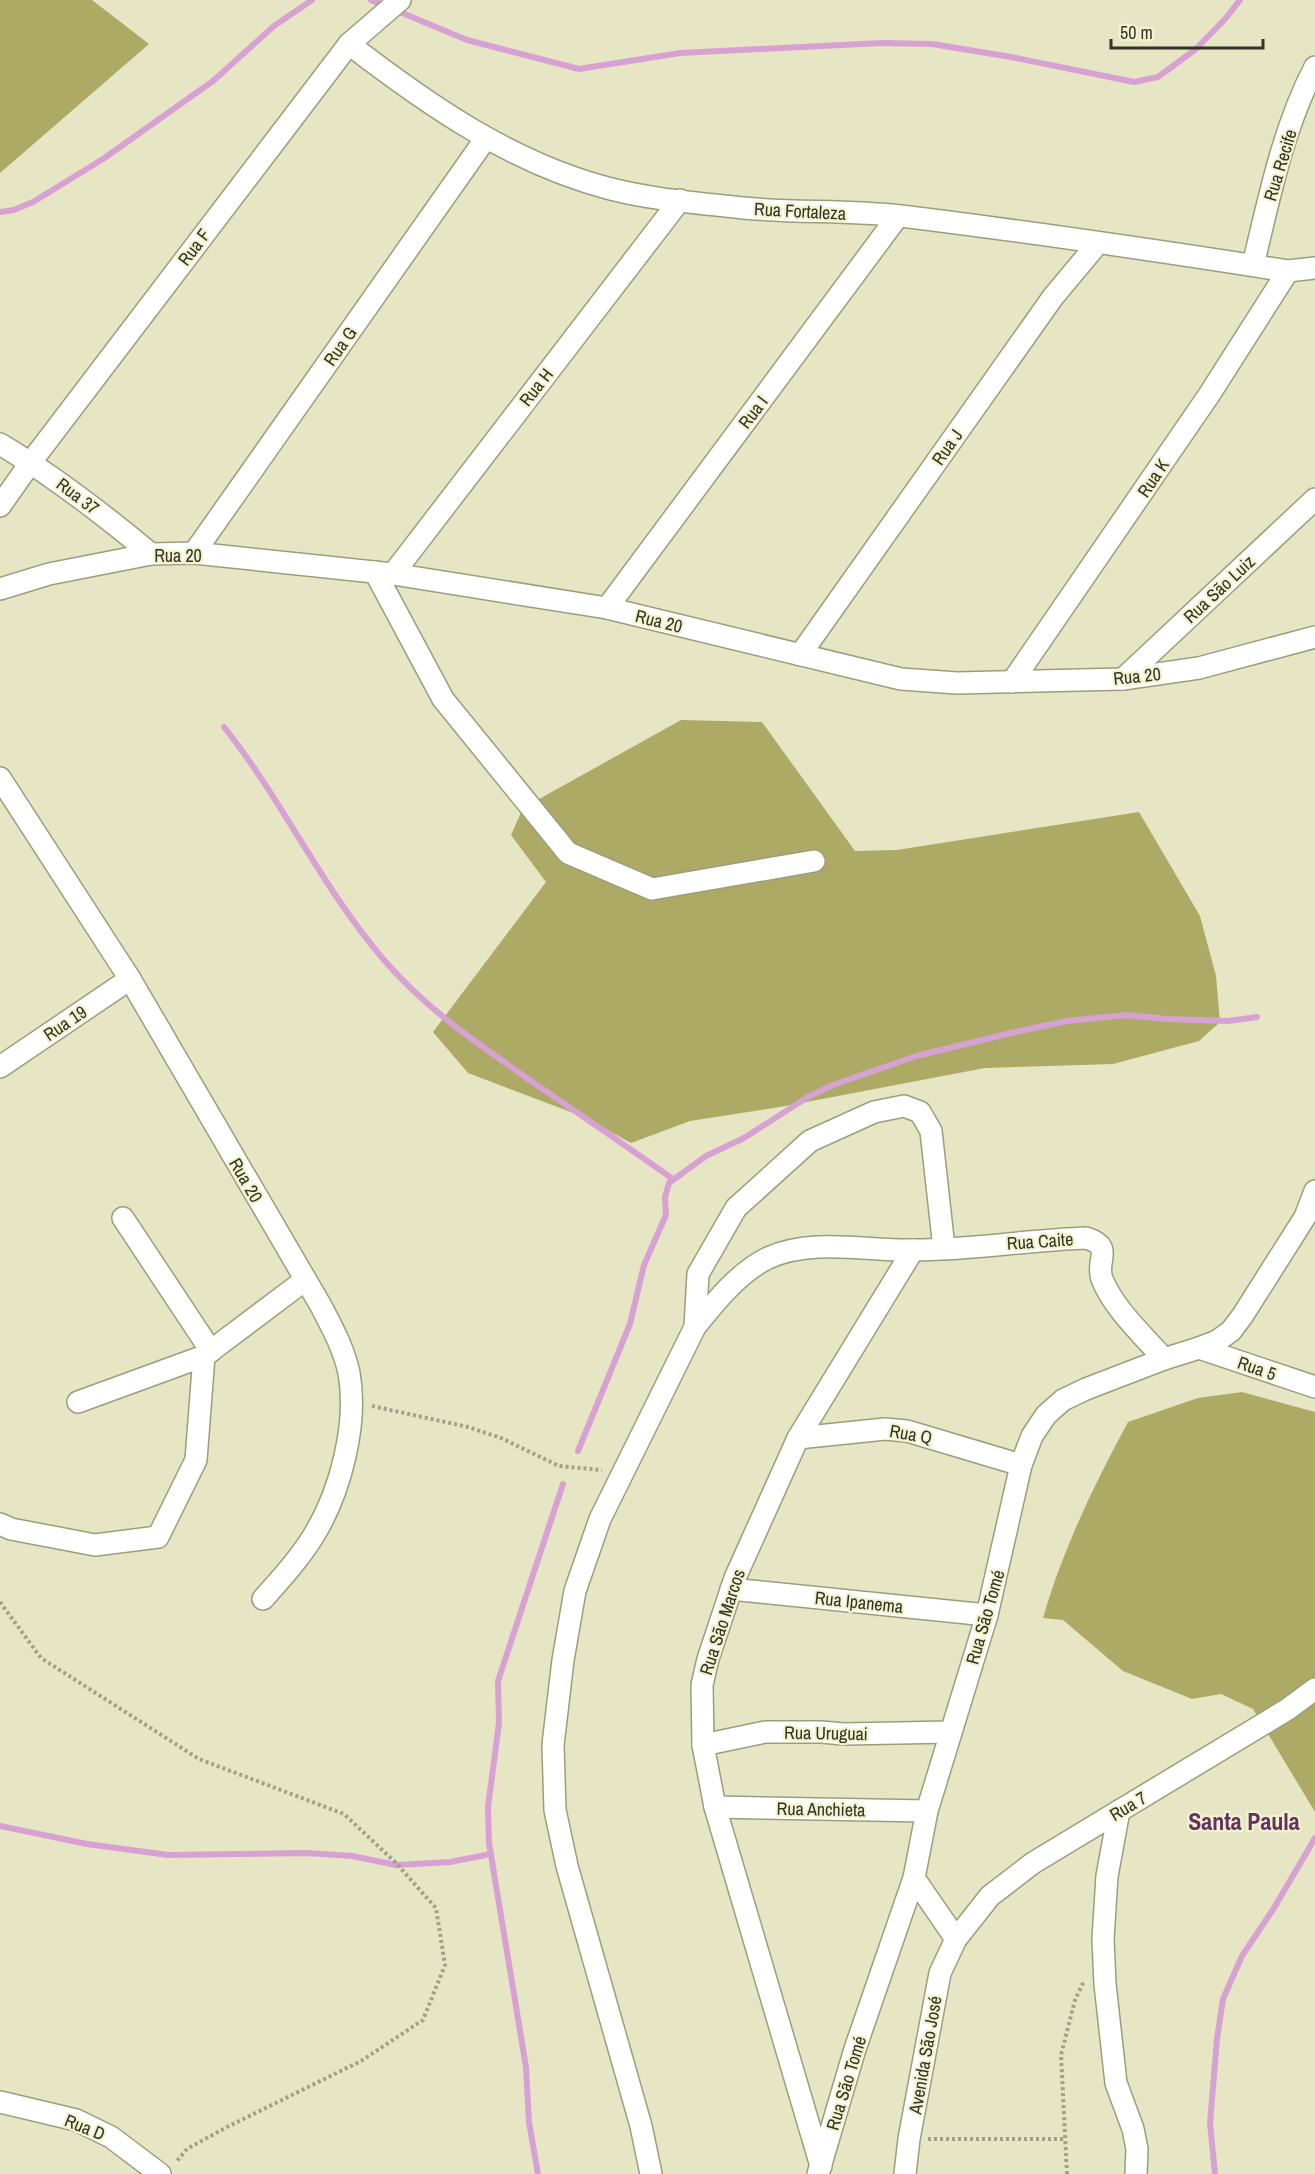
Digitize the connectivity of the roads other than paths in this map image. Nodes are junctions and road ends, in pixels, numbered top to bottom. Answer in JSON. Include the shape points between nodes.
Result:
{"nodes":[{"id":1,"x":400,"y":0,"type":"edge"},
{"id":2,"x":349,"y":44,"type":"junction"},
{"id":3,"x":1315,"y":67,"type":"edge"},
{"id":4,"x":486,"y":138,"type":"junction"},
{"id":5,"x":680,"y":200,"type":"junction"},
{"id":6,"x":898,"y":216,"type":"junction"},
{"id":7,"x":1098,"y":243,"type":"junction"},
{"id":8,"x":1253,"y":266,"type":"junction"},
{"id":9,"x":1315,"y":268,"type":"edge"},
{"id":10,"x":1288,"y":271,"type":"junction"},
{"id":11,"x":0,"y":444,"type":"edge"},
{"id":12,"x":31,"y":462,"type":"junction"},
{"id":13,"x":1315,"y":499,"type":"edge"},
{"id":14,"x":0,"y":506,"type":"edge"},
{"id":15,"x":194,"y":553,"type":"junction"},
{"id":16,"x":151,"y":554,"type":"junction"},
{"id":17,"x":384,"y":573,"type":"junction"},
{"id":18,"x":0,"y":590,"type":"edge"},
{"id":19,"x":607,"y":608,"type":"junction"},
{"id":20,"x":1315,"y":637,"type":"edge"},
{"id":21,"x":800,"y":655,"type":"junction"},
{"id":22,"x":1123,"y":679,"type":"junction"},
{"id":23,"x":1012,"y":682,"type":"junction"},
{"id":24,"x":0,"y":778,"type":"edge"},
{"id":25,"x":814,"y":861,"type":"dead end"},
{"id":26,"x":130,"y":979,"type":"junction"},
{"id":27,"x":0,"y":1067,"type":"edge"},
{"id":28,"x":1315,"y":1191,"type":"edge"},
{"id":29,"x":123,"y":1218,"type":"dead end"},
{"id":30,"x":1310,"y":1219,"type":"edge"},
{"id":31,"x":944,"y":1248,"type":"junction"},
{"id":32,"x":913,"y":1250,"type":"junction"},
{"id":33,"x":305,"y":1280,"type":"junction"},
{"id":34,"x":695,"y":1327,"type":"junction"},
{"id":35,"x":1200,"y":1348,"type":"junction"},
{"id":36,"x":207,"y":1354,"type":"junction"},
{"id":37,"x":1164,"y":1359,"type":"junction"},
{"id":38,"x":1315,"y":1387,"type":"edge"},
{"id":39,"x":78,"y":1402,"type":"dead end"},
{"id":40,"x":798,"y":1438,"type":"junction"},
{"id":41,"x":1021,"y":1465,"type":"junction"},
{"id":42,"x":0,"y":1524,"type":"edge"},
{"id":43,"x":731,"y":1588,"type":"junction"},
{"id":44,"x":263,"y":1599,"type":"dead end"},
{"id":45,"x":987,"y":1615,"type":"junction"},
{"id":46,"x":1315,"y":1689,"type":"edge"},
{"id":47,"x":951,"y":1732,"type":"junction"},
{"id":48,"x":703,"y":1744,"type":"junction"},
{"id":49,"x":715,"y":1807,"type":"junction"},
{"id":50,"x":927,"y":1811,"type":"junction"},
{"id":51,"x":1119,"y":1811,"type":"junction"},
{"id":52,"x":914,"y":1878,"type":"junction"},
{"id":53,"x":956,"y":1940,"type":"junction"},
{"id":54,"x":0,"y":2102,"type":"edge"},
{"id":55,"x":166,"y":2170,"type":"edge"},
{"id":56,"x":819,"y":2170,"type":"edge"},
{"id":57,"x":651,"y":2174,"type":"edge"},
{"id":58,"x":905,"y":2174,"type":"edge"},
{"id":59,"x":1136,"y":2174,"type":"edge"}],
"edges":[{"from":1,"to":2,"type":"street","name":"Rua F"},
{"from":2,"to":4,"type":"street","name":"Rua Fortaleza"},
{"from":2,"to":12,"type":"street","name":"Rua F"},
{"from":3,"to":8,"type":"street","name":"Rua Recife","via":[[1303,91],[1274,182]]},
{"from":4,"to":5,"type":"street","name":"Rua Fortaleza","via":[[533,161],[612,189]]},
{"from":4,"to":15,"type":"street","name":"Rua G"},
{"from":5,"to":6,"type":"street","name":"Rua Fortaleza","via":[[746,208]]},
{"from":5,"to":17,"type":"street","name":"Rua H"},
{"from":6,"to":7,"type":"street","name":"Rua Fortaleza"},
{"from":6,"to":19,"type":"street","name":"Rua I"},
{"from":7,"to":8,"type":"street","name":"Rua Fortaleza"},
{"from":7,"to":21,"type":"street","name":"Rua J","via":[[1053,297]]},
{"from":8,"to":10,"type":"street","name":"Rua Fortaleza"},
{"from":9,"to":10,"type":"street"},
{"from":10,"to":23,"type":"street","name":"Rua K","via":[[1209,395]]},
{"from":11,"to":12,"type":"street","name":"Rua 37"},
{"from":12,"to":14,"type":"street","name":"Rua F"},
{"from":12,"to":16,"type":"street","name":"Rua 37"},
{"from":13,"to":22,"type":"street","name":"Rua São Luiz"},
{"from":15,"to":16,"type":"street","name":"Rua 20"},
{"from":15,"to":17,"type":"street","name":"Rua 20"},
{"from":16,"to":18,"type":"street","name":"Rua 20","via":[[50,574]]},
{"from":17,"to":19,"type":"street","name":"Rua 20"},
{"from":17,"to":25,"type":"street","via":[[443,699],[568,853],[652,889]]},
{"from":19,"to":21,"type":"street","name":"Rua 20"},
{"from":20,"to":22,"type":"street","name":"Rua 20","via":[[1199,668]]},
{"from":21,"to":23,"type":"street","name":"Rua 20","via":[[901,679]]},
{"from":22,"to":23,"type":"street","name":"Rua 20"},
{"from":24,"to":26,"type":"street","name":"Rua 20"},
{"from":26,"to":27,"type":"street","name":"Rua 19"},
{"from":26,"to":33,"type":"street","name":"Rua 20"},
{"from":28,"to":30,"type":"street","name":"Rua São Tomé"},
{"from":29,"to":36,"type":"street"},
{"from":30,"to":35,"type":"street","name":"Rua São Tomé","via":[[1231,1331]]},
{"from":31,"to":32,"type":"street","name":"Rua Caite"},
{"from":31,"to":34,"type":"street","via":[[931,1131],[926,1119],[904,1106],[874,1112],[810,1141],[736,1208],[698,1274]]},
{"from":31,"to":37,"type":"street","name":"Rua Caite","via":[[1072,1238],[1095,1240],[1103,1252],[1101,1273],[1108,1290]]},
{"from":32,"to":34,"type":"street","name":"Rua Caite","via":[[827,1246],[768,1258],[749,1270]]},
{"from":32,"to":40,"type":"street","name":"Rua São Marcos"},
{"from":33,"to":36,"type":"street"},
{"from":33,"to":44,"type":"street","name":"Rua 20","via":[[338,1339],[349,1371],[353,1402],[330,1503],[314,1535]]},
{"from":34,"to":57,"type":"street","via":[[600,1519],[575,1591],[553,1745],[555,1810],[567,1866]]},
{"from":35,"to":37,"type":"street","name":"Rua São Tomé"},
{"from":35,"to":38,"type":"street","name":"Rua 5"},
{"from":36,"to":39,"type":"street"},
{"from":36,"to":42,"type":"street","via":[[196,1460],[158,1537],[95,1545]]},
{"from":37,"to":41,"type":"street","name":"Rua São Tomé","via":[[1063,1400],[1046,1415],[1032,1436]]},
{"from":40,"to":41,"type":"street","name":"Rua Q","via":[[885,1429],[907,1431]]},
{"from":40,"to":43,"type":"street","name":"Rua São Marcos"},
{"from":41,"to":45,"type":"street","name":"Rua São Tomé"},
{"from":43,"to":45,"type":"street","name":"Rua Ipanema"},
{"from":43,"to":48,"type":"street","name":"Rua São Marcos","via":[[702,1685]]},
{"from":45,"to":47,"type":"street","name":"Rua São Tomé"},
{"from":46,"to":51,"type":"street","name":"Rua 7"},
{"from":47,"to":48,"type":"street","name":"Rua Uruguai","via":[[765,1732]]},
{"from":47,"to":50,"type":"street","name":"Rua São Tomé"},
{"from":48,"to":49,"type":"street","name":"Rua São Marcos"},
{"from":49,"to":50,"type":"street","name":"Rua Anchieta"},
{"from":49,"to":56,"type":"street","name":"Rua São Marcos"},
{"from":50,"to":52,"type":"street","name":"Rua São Tomé"},
{"from":51,"to":53,"type":"street","name":"Rua 7","via":[[1033,1863],[990,1896]]},
{"from":51,"to":59,"type":"street","via":[[1107,1876],[1104,1962],[1116,2083],[1133,2129]]},
{"from":52,"to":53,"type":"street"},
{"from":52,"to":56,"type":"street","name":"Rua São Tomé","via":[[855,2049]]},
{"from":53,"to":58,"type":"street","name":"Avenida São José","via":[[940,1973]]},
{"from":54,"to":55,"type":"street","name":"Rua D","via":[[76,2120]]}]}
